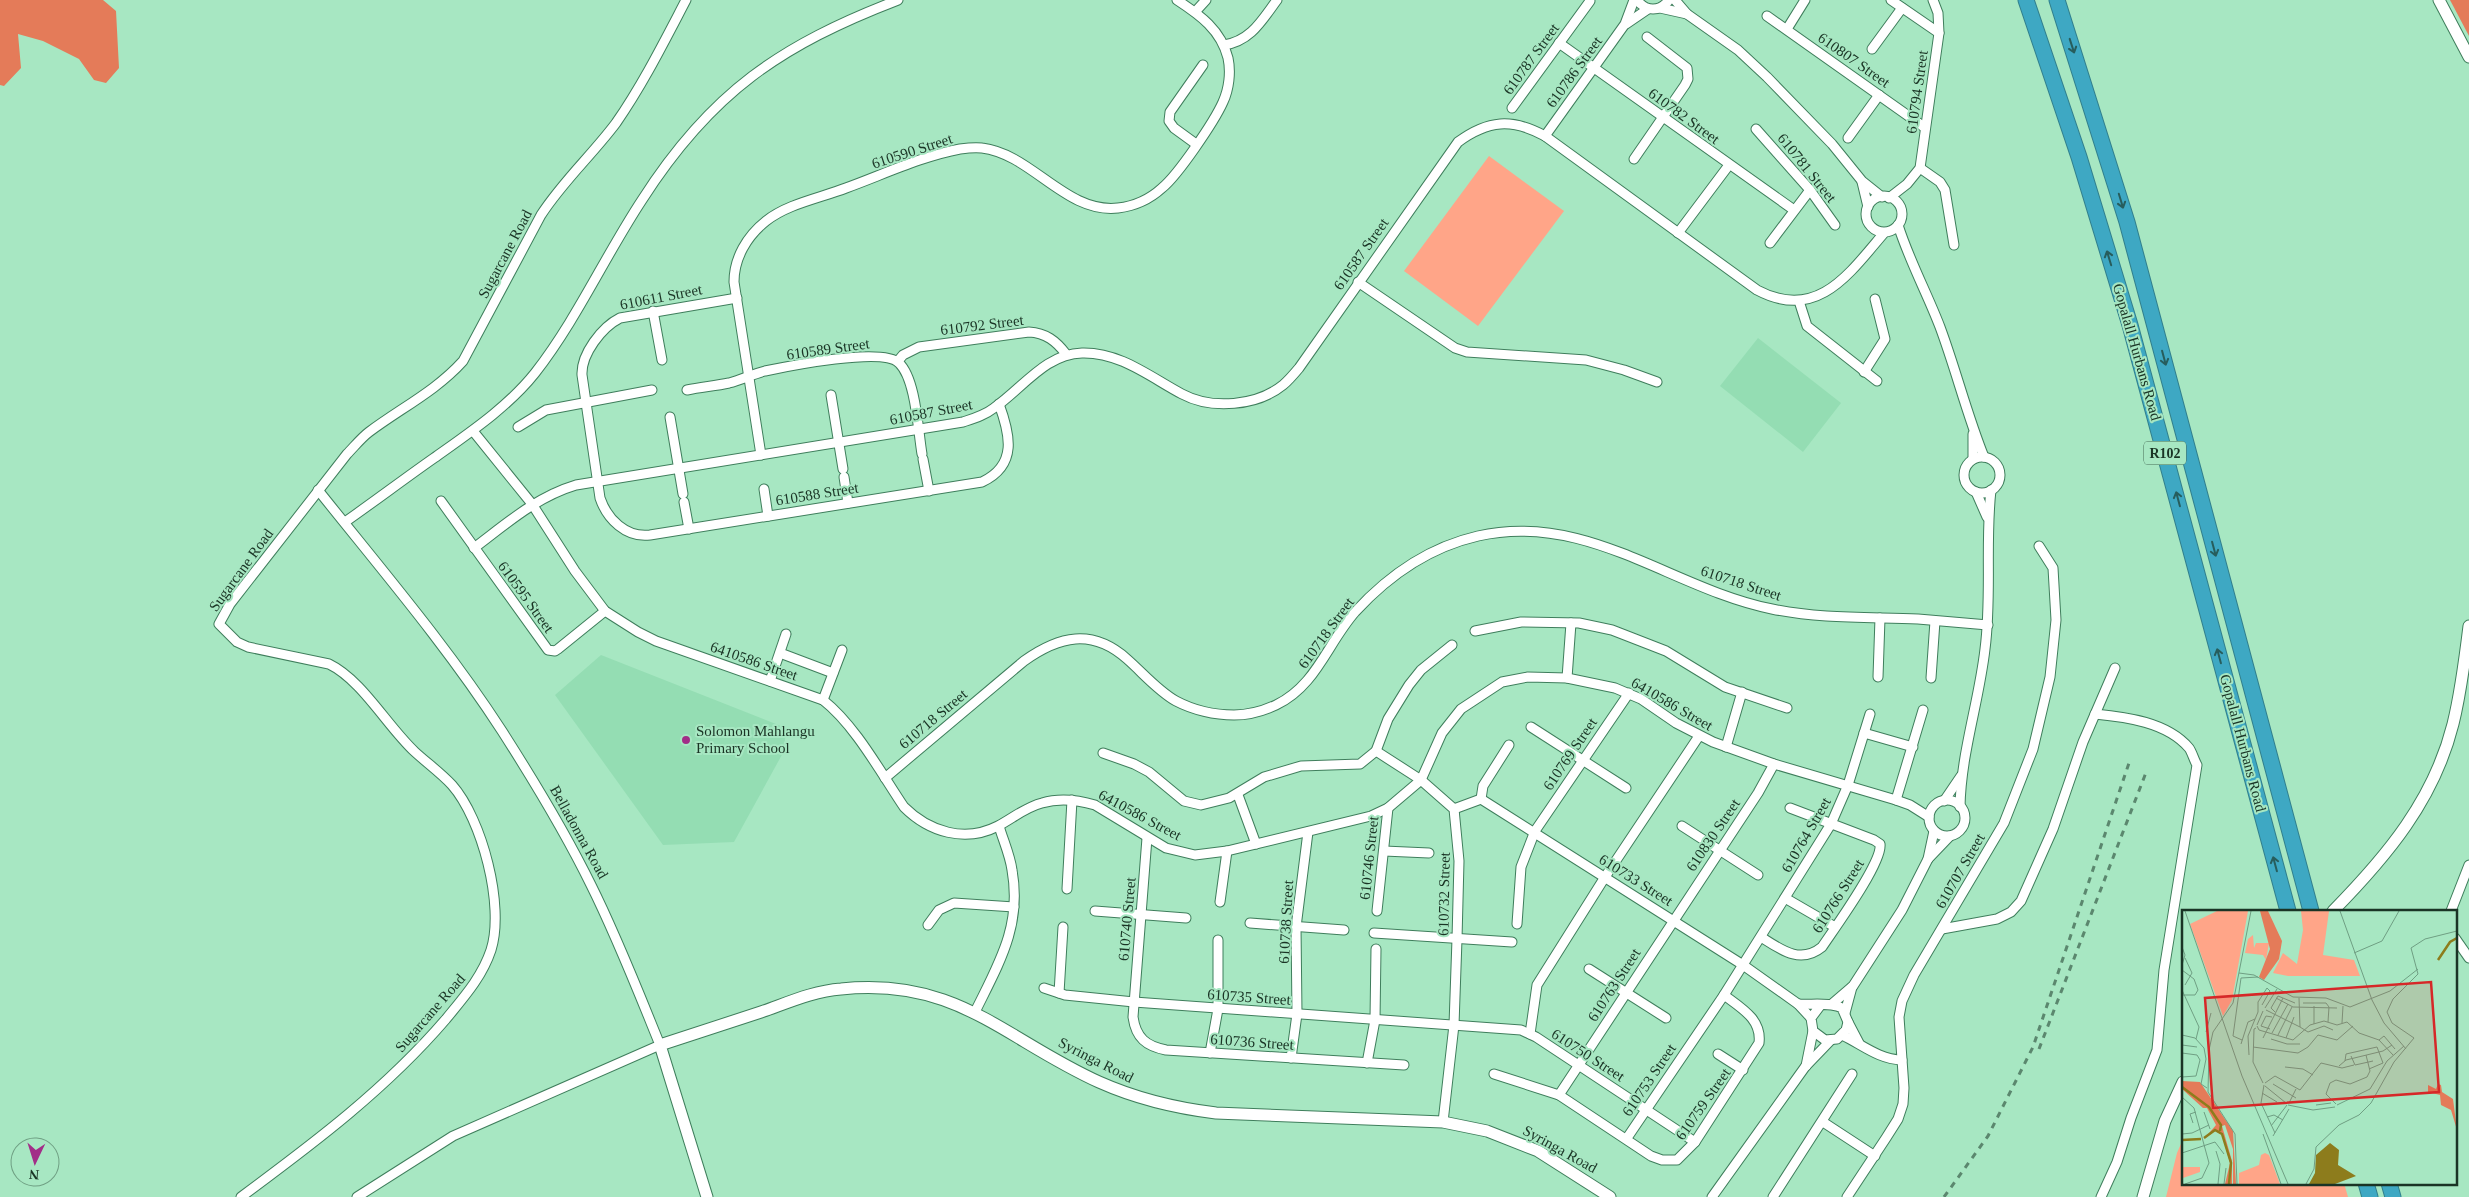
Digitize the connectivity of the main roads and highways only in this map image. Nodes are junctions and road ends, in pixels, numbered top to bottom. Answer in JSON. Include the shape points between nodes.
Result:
{"nodes":[{"id":1,"x":2026,"y":0,"type":"edge"},
{"id":2,"x":2057,"y":0,"type":"edge"},
{"id":3,"x":2288,"y":910,"type":"edge"},
{"id":4,"x":2311,"y":910,"type":"edge"},
{"id":5,"x":2366,"y":1184,"type":"edge"},
{"id":6,"x":2389,"y":1184,"type":"edge"},
{"id":7,"x":2370,"y":1197,"type":"edge"},
{"id":8,"x":2393,"y":1197,"type":"edge"}],
"edges":[{"from":3,"to":1,"type":"highway","name":"Gopalall Hurbans Road","number":"R102","one_way":true,"via":[[2130,325],[2076,148]]},
{"from":2,"to":4,"type":"highway","name":"Gopalall Hurbans Road","number":"R102","one_way":true,"via":[[2130,232]]},
{"from":5,"to":7,"type":"highway"},
{"from":6,"to":8,"type":"highway"}]}
